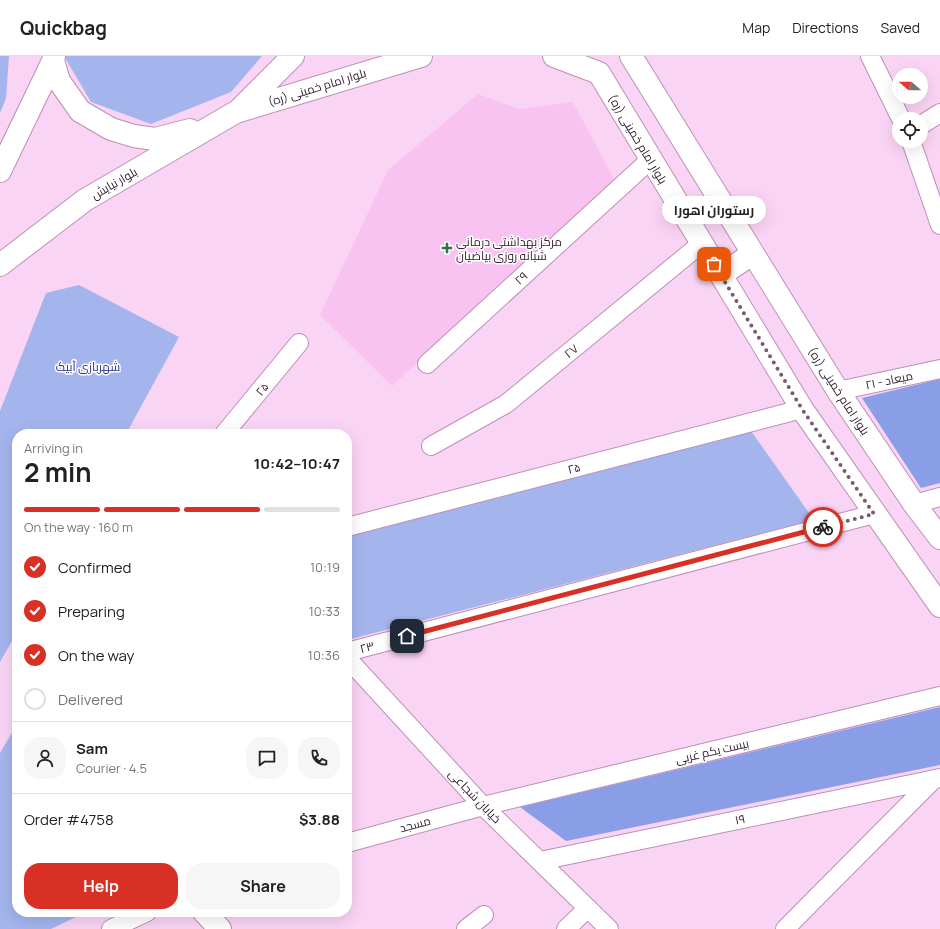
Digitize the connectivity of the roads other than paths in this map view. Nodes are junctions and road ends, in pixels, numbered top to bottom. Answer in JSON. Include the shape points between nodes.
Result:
{"nodes":[{"id":1,"x":293,"y":56,"type":"edge"},
{"id":2,"x":420,"y":56,"type":"edge"},
{"id":3,"x":554,"y":56,"type":"edge"},
{"id":4,"x":631,"y":56,"type":"edge"},
{"id":5,"x":870,"y":56,"type":"edge"},
{"id":6,"x":54,"y":58,"type":"edge"},
{"id":7,"x":236,"y":112,"type":"junction"},
{"id":8,"x":898,"y":112,"type":"edge"},
{"id":9,"x":940,"y":113,"type":"edge"},
{"id":10,"x":928,"y":121,"type":"edge"},
{"id":11,"x":913,"y":148,"type":"edge"},
{"id":12,"x":651,"y":159,"type":"junction"},
{"id":13,"x":0,"y":170,"type":"edge"},
{"id":14,"x":940,"y":225,"type":"edge"},
{"id":15,"x":702,"y":243,"type":"junction"},
{"id":16,"x":752,"y":254,"type":"junction"},
{"id":17,"x":0,"y":265,"type":"edge"},
{"id":18,"x":721,"y":275,"type":"junction"},
{"id":19,"x":299,"y":343,"type":"dead end"},
{"id":20,"x":426,"y":364,"type":"dead end"},
{"id":21,"x":940,"y":369,"type":"edge"},
{"id":22,"x":838,"y":391,"type":"junction"},
{"id":23,"x":802,"y":409,"type":"junction"},
{"id":24,"x":228,"y":429,"type":"edge"},
{"id":25,"x":431,"y":446,"type":"dead end"},
{"id":26,"x":940,"y":497,"type":"edge"},
{"id":27,"x":914,"y":504,"type":"junction"},
{"id":28,"x":874,"y":514,"type":"junction"},
{"id":29,"x":352,"y":527,"type":"edge"},
{"id":30,"x":940,"y":538,"type":"edge"},
{"id":31,"x":940,"y":606,"type":"edge"},
{"id":32,"x":352,"y":651,"type":"edge"},
{"id":33,"x":352,"y":663,"type":"edge"},
{"id":34,"x":940,"y":696,"type":"edge"},
{"id":35,"x":937,"y":778,"type":"edge"},
{"id":36,"x":483,"y":806,"type":"junction"},
{"id":37,"x":352,"y":842,"type":"edge"},
{"id":38,"x":540,"y":861,"type":"junction"},
{"id":39,"x":588,"y":908,"type":"junction"},
{"id":40,"x":484,"y":914,"type":"dead end"},
{"id":41,"x":136,"y":917,"type":"edge"},
{"id":42,"x":209,"y":917,"type":"edge"},
{"id":43,"x":111,"y":929,"type":"edge"},
{"id":44,"x":220,"y":929,"type":"edge"},
{"id":45,"x":466,"y":929,"type":"edge"},
{"id":46,"x":566,"y":929,"type":"edge"},
{"id":47,"x":609,"y":929,"type":"edge"},
{"id":48,"x":785,"y":929,"type":"edge"}],
"edges":[{"from":1,"to":7,"type":"main road"},
{"from":2,"to":7,"type":"main road","name":"بلوار امام خمینی (ره)"},
{"from":3,"to":12,"type":"main road","name":"بلوار امام خمینی (ره)","via":[[599,73]]},
{"from":4,"to":16,"type":"main road","name":"بلوار امام خمینی (ره)"},
{"from":5,"to":8,"type":"street"},
{"from":6,"to":7,"type":"main road","via":[[59,81],[80,111],[111,129],[134,136],[154,139],[179,134]]},
{"from":6,"to":13,"type":"main road"},
{"from":7,"to":17,"type":"main road","name":"بلوار نیایش","via":[[85,200]]},
{"from":9,"to":10,"type":"street"},
{"from":11,"to":14,"type":"street"},
{"from":12,"to":15,"type":"main road","name":"بلوار امام خمینی (ره)"},
{"from":12,"to":20,"type":"street","name":"۲۹"},
{"from":15,"to":18,"type":"main road","name":"بلوار امام خمینی (ره)"},
{"from":15,"to":25,"type":"street","name":"۲۷","via":[[506,404]]},
{"from":16,"to":18,"type":"main road"},
{"from":16,"to":22,"type":"main road","name":"بلوار امام خمینی (ره)"},
{"from":18,"to":23,"type":"main road","name":"بلوار امام خمینی (ره)"},
{"from":19,"to":24,"type":"street","name":"۲۵"},
{"from":21,"to":22,"type":"street","name":"۲۱ - میعاد"},
{"from":22,"to":27,"type":"main road","name":"بلوار امام خمینی (ره)"},
{"from":23,"to":28,"type":"main road","name":"بلوار امام خمینی (ره)"},
{"from":23,"to":29,"type":"street","name":"۲۵"},
{"from":26,"to":27,"type":"street"},
{"from":27,"to":30,"type":"main road","name":"بلوار امام خمینی (ره)"},
{"from":28,"to":31,"type":"main road","name":"بلوار امام خمینی (ره)"},
{"from":28,"to":32,"type":"street","name":"۲۳"},
{"from":33,"to":36,"type":"street","name":"خیابان شجاعی"},
{"from":34,"to":36,"type":"street","name":"بیست یکم غربی"},
{"from":35,"to":38,"type":"street","name":"۱۹"},
{"from":35,"to":48,"type":"street"},
{"from":36,"to":37,"type":"street","name":"مسجد"},
{"from":36,"to":38,"type":"street","name":"خیابان شجاعی"},
{"from":38,"to":39,"type":"street","name":"خیابان شجاعی"},
{"from":39,"to":46,"type":"street"},
{"from":39,"to":47,"type":"street","name":"خیابان شجاعی"},
{"from":40,"to":45,"type":"street"},
{"from":41,"to":43,"type":"street"},
{"from":42,"to":44,"type":"main road"}]}
